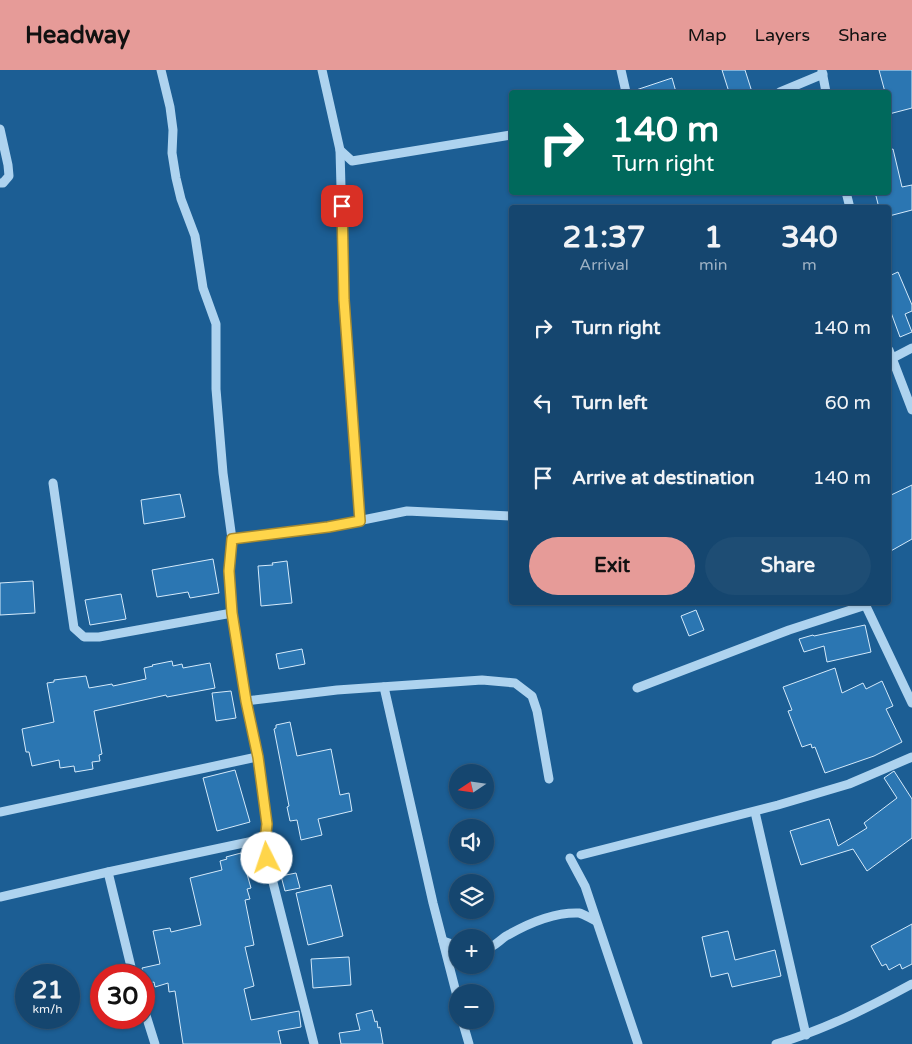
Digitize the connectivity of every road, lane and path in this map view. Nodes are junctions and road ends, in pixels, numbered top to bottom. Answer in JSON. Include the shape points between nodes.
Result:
{"nodes":[{"id":1,"x":161,"y":70,"type":"edge"},
{"id":2,"x":322,"y":70,"type":"edge"},
{"id":3,"x":621,"y":70,"type":"edge"},
{"id":4,"x":823,"y":72,"type":"edge"},
{"id":5,"x":626,"y":90,"type":"edge"},
{"id":6,"x":784,"y":90,"type":"edge"},
{"id":7,"x":826,"y":90,"type":"edge"},
{"id":8,"x":0,"y":128,"type":"edge"},
{"id":9,"x":509,"y":135,"type":"edge"},
{"id":10,"x":340,"y":150,"type":"junction"},
{"id":11,"x":0,"y":183,"type":"edge"},
{"id":12,"x":912,"y":348,"type":"edge"},
{"id":13,"x":891,"y":356,"type":"edge"},
{"id":14,"x":891,"y":358,"type":"edge"},
{"id":15,"x":912,"y":410,"type":"edge"},
{"id":16,"x":53,"y":483,"type":"dead end"},
{"id":17,"x":509,"y":516,"type":"edge"},
{"id":18,"x":360,"y":521,"type":"junction"},
{"id":19,"x":232,"y":539,"type":"junction"},
{"id":20,"x":862,"y":605,"type":"edge"},
{"id":21,"x":865,"y":605,"type":"edge"},
{"id":22,"x":232,"y":613,"type":"junction"},
{"id":23,"x":384,"y":687,"type":"junction"},
{"id":24,"x":637,"y":688,"type":"dead end"},
{"id":25,"x":246,"y":701,"type":"junction"},
{"id":26,"x":912,"y":703,"type":"edge"},
{"id":27,"x":258,"y":757,"type":"junction"},
{"id":28,"x":912,"y":757,"type":"edge"},
{"id":29,"x":548,"y":778,"type":"dead end"},
{"id":30,"x":0,"y":812,"type":"edge"},
{"id":31,"x":755,"y":812,"type":"junction"},
{"id":32,"x":262,"y":839,"type":"junction"},
{"id":33,"x":581,"y":855,"type":"dead end"},
{"id":34,"x":570,"y":858,"type":"dead end"},
{"id":35,"x":108,"y":872,"type":"junction"},
{"id":36,"x":0,"y":897,"type":"edge"},
{"id":37,"x":596,"y":921,"type":"junction"},
{"id":38,"x":443,"y":941,"type":"junction"},
{"id":39,"x":449,"y":943,"type":"edge"},
{"id":40,"x":494,"y":945,"type":"edge"},
{"id":41,"x":130,"y":964,"type":"edge"},
{"id":42,"x":454,"y":984,"type":"edge"},
{"id":43,"x":912,"y":984,"type":"edge"},
{"id":44,"x":150,"y":1029,"type":"edge"},
{"id":45,"x":465,"y":1029,"type":"edge"},
{"id":46,"x":806,"y":1035,"type":"junction"},
{"id":47,"x":155,"y":1044,"type":"edge"},
{"id":48,"x":314,"y":1044,"type":"edge"},
{"id":49,"x":469,"y":1044,"type":"edge"},
{"id":50,"x":638,"y":1044,"type":"edge"},
{"id":51,"x":776,"y":1044,"type":"edge"}],
"edges":[{"from":1,"to":19,"type":"street","via":[[170,107],[176,178],[195,236],[203,288],[216,324],[216,389]]},
{"from":2,"to":10,"type":"street"},
{"from":3,"to":5,"type":"street"},
{"from":4,"to":6,"type":"street"},
{"from":4,"to":7,"type":"street"},
{"from":8,"to":11,"type":"street","via":[[9,176]]},
{"from":9,"to":10,"type":"street","via":[[352,161]]},
{"from":10,"to":18,"type":"street","via":[[344,300]]},
{"from":12,"to":13,"type":"street"},
{"from":14,"to":15,"type":"street"},
{"from":16,"to":22,"type":"street","via":[[74,628],[84,637]]},
{"from":17,"to":18,"type":"street","via":[[407,511]]},
{"from":18,"to":19,"type":"street"},
{"from":19,"to":22,"type":"street","via":[[229,571]]},
{"from":20,"to":24,"type":"street"},
{"from":21,"to":26,"type":"street"},
{"from":22,"to":25,"type":"street"},
{"from":23,"to":25,"type":"street"},
{"from":23,"to":29,"type":"street","via":[[482,680],[515,682],[532,696]]},
{"from":23,"to":38,"type":"street"},
{"from":25,"to":27,"type":"street"},
{"from":27,"to":30,"type":"street"},
{"from":27,"to":32,"type":"street","via":[[267,824]]},
{"from":28,"to":31,"type":"street","via":[[848,784]]},
{"from":31,"to":33,"type":"street"},
{"from":31,"to":46,"type":"street"},
{"from":32,"to":35,"type":"street"},
{"from":32,"to":48,"type":"street"},
{"from":34,"to":37,"type":"street","via":[[585,886]]},
{"from":35,"to":36,"type":"street"},
{"from":35,"to":41,"type":"street"},
{"from":37,"to":40,"type":"street","via":[[580,913],[552,916],[529,924]]},
{"from":37,"to":50,"type":"street"},
{"from":38,"to":39,"type":"street"},
{"from":38,"to":42,"type":"street"},
{"from":43,"to":46,"type":"street","via":[[860,1012]]},
{"from":44,"to":47,"type":"street"},
{"from":45,"to":49,"type":"street"},
{"from":46,"to":51,"type":"street"}]}
